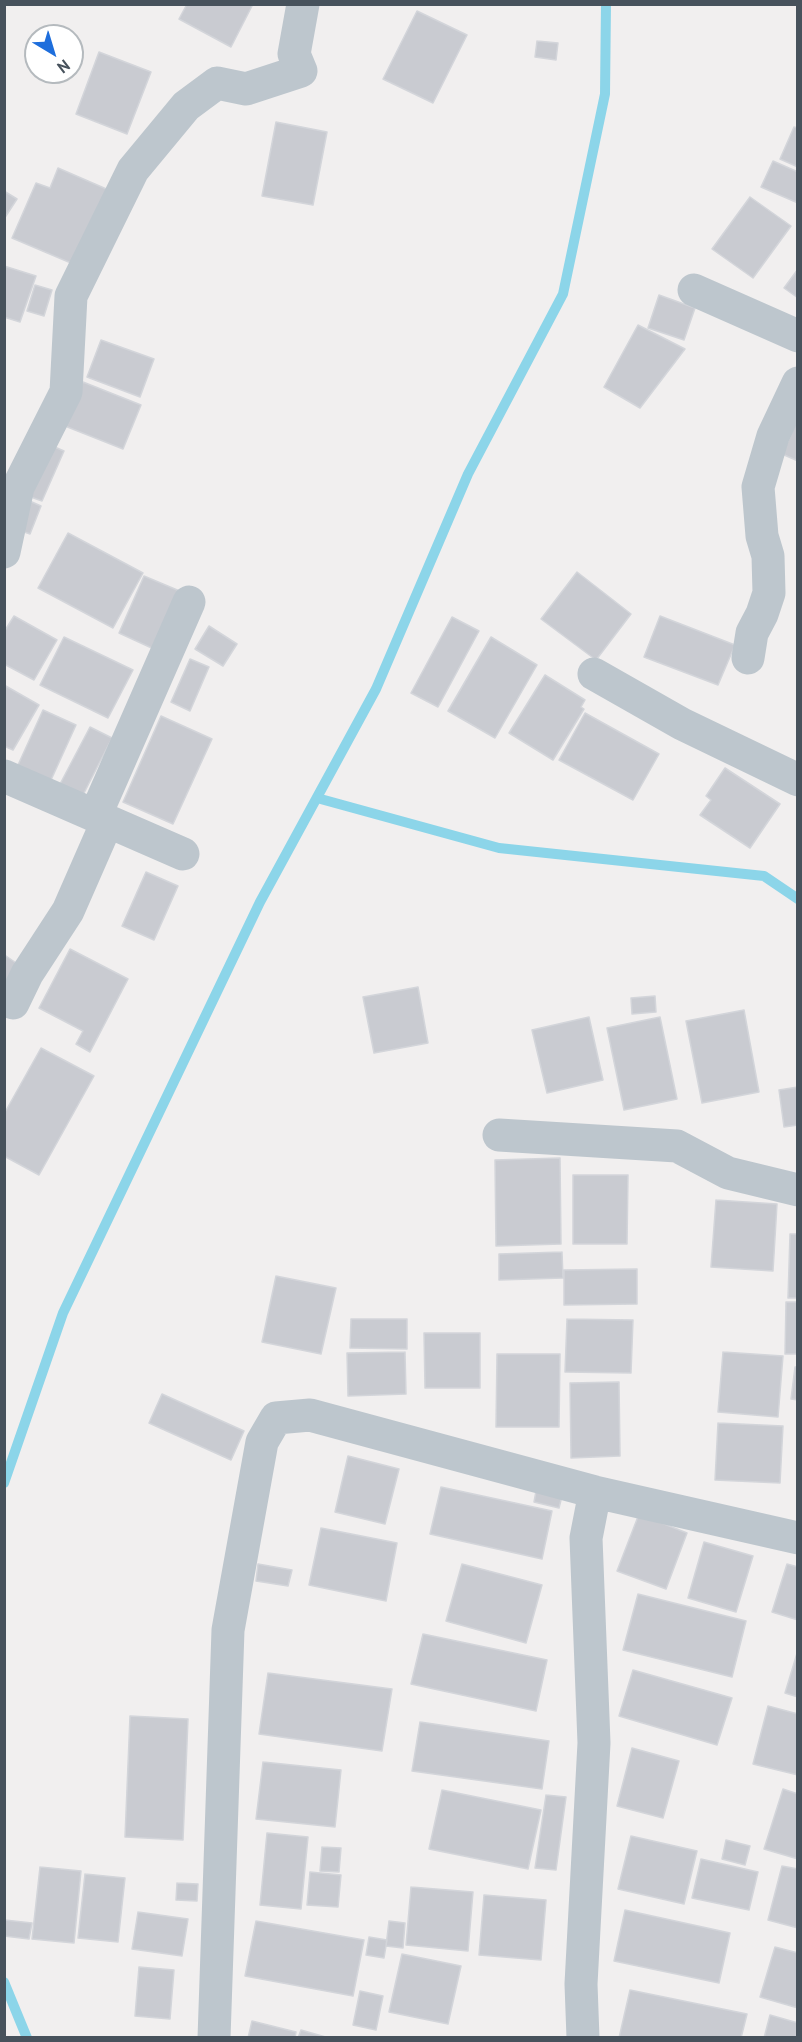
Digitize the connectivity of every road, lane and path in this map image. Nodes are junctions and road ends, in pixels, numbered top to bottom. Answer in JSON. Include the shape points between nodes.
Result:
{"nodes":[{"id":1,"x":303,"y":4,"type":"edge"},
{"id":2,"x":694,"y":290,"type":"dead end"},
{"id":3,"x":798,"y":336,"type":"edge"},
{"id":4,"x":798,"y":383,"type":"edge"},
{"id":5,"x":11,"y":479,"type":"edge"},
{"id":6,"x":4,"y":552,"type":"edge"},
{"id":7,"x":189,"y":603,"type":"dead end"},
{"id":8,"x":747,"y":657,"type":"dead end"},
{"id":9,"x":594,"y":674,"type":"dead end"},
{"id":10,"x":4,"y":776,"type":"edge"},
{"id":11,"x":798,"y":780,"type":"edge"},
{"id":12,"x":102,"y":818,"type":"junction"},
{"id":13,"x":183,"y":854,"type":"dead end"},
{"id":14,"x":4,"y":999,"type":"edge"},
{"id":15,"x":499,"y":1135,"type":"dead end"},
{"id":16,"x":798,"y":1190,"type":"edge"},
{"id":17,"x":595,"y":1492,"type":"junction"},
{"id":18,"x":798,"y":1538,"type":"edge"},
{"id":19,"x":214,"y":2037,"type":"edge"},
{"id":20,"x":583,"y":2037,"type":"edge"}],
"edges":[{"from":1,"to":5,"type":"street","via":[[294,54],[301,71],[246,89],[217,84],[186,106],[133,170],[71,296],[66,392]]},
{"from":2,"to":3,"type":"street"},
{"from":4,"to":8,"type":"street","via":[[773,436],[758,487],[769,593],[752,633]]},
{"from":5,"to":6,"type":"street"},
{"from":7,"to":12,"type":"street"},
{"from":9,"to":11,"type":"street","via":[[681,724]]},
{"from":10,"to":12,"type":"street"},
{"from":12,"to":13,"type":"street"},
{"from":12,"to":14,"type":"street","via":[[68,911],[13,1003]]},
{"from":15,"to":16,"type":"street","via":[[677,1146],[728,1173]]},
{"from":17,"to":18,"type":"street"},
{"from":17,"to":19,"type":"street","via":[[310,1415],[276,1418],[262,1442],[228,1630]]},
{"from":17,"to":20,"type":"street","via":[[586,1538],[594,1743],[581,1984]]}]}
